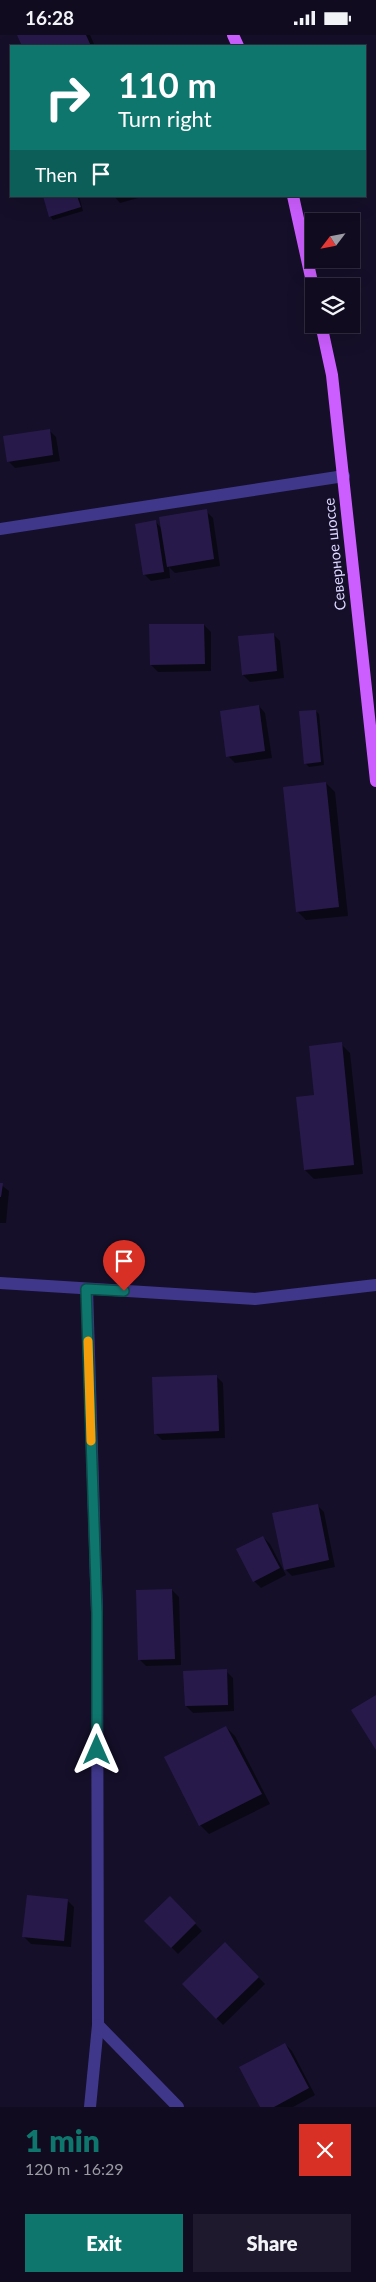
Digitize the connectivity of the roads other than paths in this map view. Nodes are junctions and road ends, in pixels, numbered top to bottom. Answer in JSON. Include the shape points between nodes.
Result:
{"nodes":[{"id":1,"x":293,"y":197,"type":"edge"},
{"id":2,"x":311,"y":278,"type":"edge"},
{"id":3,"x":323,"y":333,"type":"edge"},
{"id":4,"x":344,"y":476,"type":"junction"},
{"id":5,"x":0,"y":529,"type":"edge"},
{"id":6,"x":376,"y":781,"type":"edge"},
{"id":7,"x":0,"y":1283,"type":"edge"},
{"id":8,"x":376,"y":1285,"type":"edge"},
{"id":9,"x":86,"y":1289,"type":"junction"},
{"id":10,"x":98,"y":2025,"type":"junction"},
{"id":11,"x":90,"y":2107,"type":"edge"},
{"id":12,"x":178,"y":2107,"type":"edge"}],
"edges":[{"from":1,"to":2,"type":"main road"},
{"from":3,"to":4,"type":"main road","name":"Северное шоссе","via":[[332,375]]},
{"from":4,"to":5,"type":"street"},
{"from":4,"to":6,"type":"main road","name":"Северное шоссе"},
{"from":7,"to":9,"type":"street"},
{"from":8,"to":9,"type":"street","via":[[255,1299]]},
{"from":9,"to":10,"type":"street","via":[[97,1613]]},
{"from":10,"to":11,"type":"street"},
{"from":10,"to":12,"type":"street"}]}
